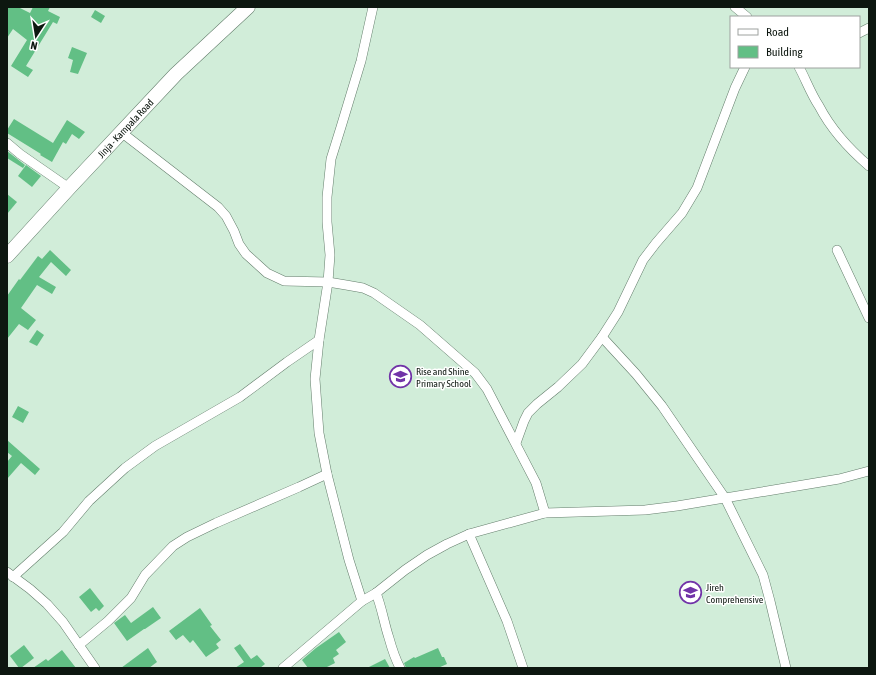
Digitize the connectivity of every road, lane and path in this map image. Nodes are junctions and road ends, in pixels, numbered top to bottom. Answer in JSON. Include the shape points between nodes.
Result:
{"nodes":[{"id":1,"x":248,"y":7,"type":"edge"},
{"id":2,"x":373,"y":7,"type":"edge"},
{"id":3,"x":734,"y":7,"type":"edge"},
{"id":4,"x":746,"y":16,"type":"edge"},
{"id":5,"x":869,"y":28,"type":"edge"},
{"id":6,"x":860,"y":32,"type":"edge"},
{"id":7,"x":744,"y":68,"type":"edge"},
{"id":8,"x":800,"y":68,"type":"edge"},
{"id":9,"x":122,"y":132,"type":"junction"},
{"id":10,"x":7,"y":143,"type":"edge"},
{"id":11,"x":869,"y":166,"type":"edge"},
{"id":12,"x":69,"y":188,"type":"junction"},
{"id":13,"x":837,"y":250,"type":"dead end"},
{"id":14,"x":7,"y":256,"type":"edge"},
{"id":15,"x":328,"y":282,"type":"junction"},
{"id":16,"x":869,"y":318,"type":"edge"},
{"id":17,"x":602,"y":337,"type":"junction"},
{"id":18,"x":319,"y":340,"type":"junction"},
{"id":19,"x":516,"y":444,"type":"junction"},
{"id":20,"x":869,"y":471,"type":"edge"},
{"id":21,"x":327,"y":474,"type":"junction"},
{"id":22,"x":725,"y":498,"type":"junction"},
{"id":23,"x":544,"y":513,"type":"junction"},
{"id":24,"x":469,"y":534,"type":"junction"},
{"id":25,"x":10,"y":574,"type":"edge"},
{"id":26,"x":376,"y":593,"type":"junction"},
{"id":27,"x":362,"y":601,"type":"junction"},
{"id":28,"x":79,"y":645,"type":"junction"},
{"id":29,"x":95,"y":668,"type":"edge"},
{"id":30,"x":283,"y":668,"type":"edge"},
{"id":31,"x":400,"y":668,"type":"edge"},
{"id":32,"x":523,"y":668,"type":"edge"},
{"id":33,"x":786,"y":668,"type":"edge"}],
"edges":[{"from":1,"to":9,"type":"highway","name":"Jinja - Kampala Road","via":[[176,74]]},
{"from":2,"to":15,"type":"street","via":[[361,61],[331,159],[327,204],[330,256]]},
{"from":3,"to":4,"type":"street"},
{"from":5,"to":6,"type":"street"},
{"from":7,"to":17,"type":"street","via":[[734,88],[697,188],[682,213],[643,260],[618,312]]},
{"from":8,"to":11,"type":"street","via":[[819,107],[837,133]]},
{"from":9,"to":12,"type":"highway","name":"Jinja - Kampala Road"},
{"from":9,"to":15,"type":"street","via":[[218,207],[226,216],[246,254],[267,273],[284,281]]},
{"from":10,"to":12,"type":"street"},
{"from":12,"to":14,"type":"highway","name":"Jinja - Kampala Road"},
{"from":13,"to":16,"type":"street"},
{"from":15,"to":18,"type":"street"},
{"from":15,"to":19,"type":"street","via":[[368,290],[420,325],[475,373],[488,389]]},
{"from":17,"to":19,"type":"street","via":[[582,364],[528,413]]},
{"from":17,"to":22,"type":"street","via":[[662,406]]},
{"from":18,"to":21,"type":"street","via":[[315,378],[316,398],[319,433]]},
{"from":18,"to":25,"type":"street","via":[[240,397],[155,446],[125,468],[89,502],[63,532]]},
{"from":19,"to":23,"type":"street","via":[[536,483]]},
{"from":20,"to":22,"type":"street","via":[[839,479]]},
{"from":21,"to":27,"type":"street"},
{"from":21,"to":28,"type":"street","via":[[216,523],[173,546],[145,575],[131,598]]},
{"from":22,"to":23,"type":"street","via":[[644,510]]},
{"from":22,"to":33,"type":"street","via":[[763,576]]},
{"from":23,"to":24,"type":"street"},
{"from":24,"to":26,"type":"street","via":[[427,555]]},
{"from":24,"to":32,"type":"street","via":[[507,621]]},
{"from":25,"to":28,"type":"street","via":[[48,604]]},
{"from":26,"to":27,"type":"street"},
{"from":26,"to":31,"type":"street","via":[[392,650]]},
{"from":27,"to":30,"type":"street"},
{"from":28,"to":29,"type":"street"}]}
